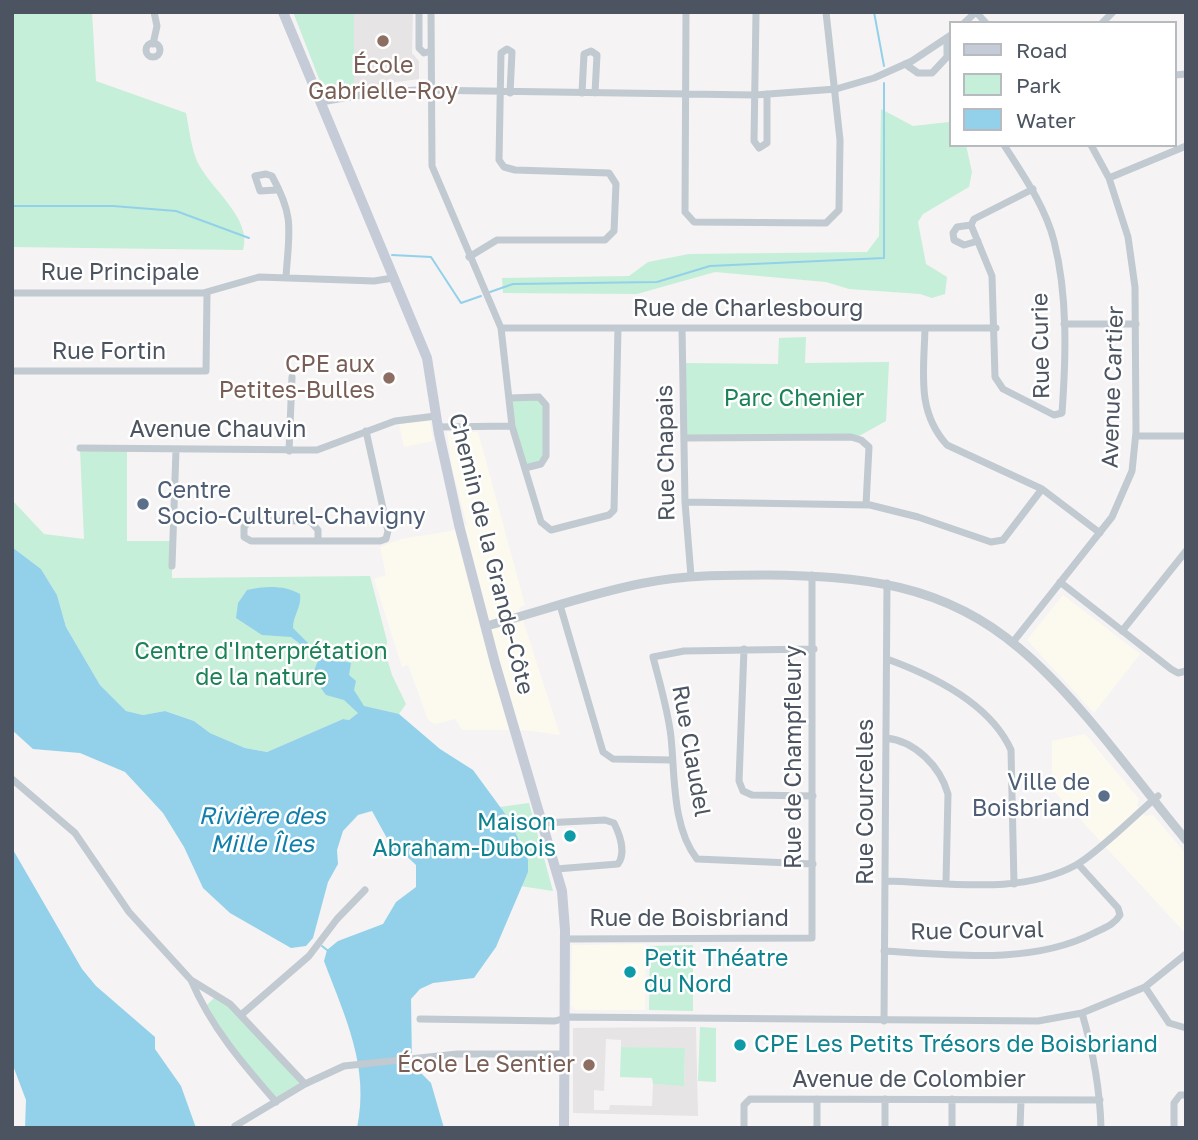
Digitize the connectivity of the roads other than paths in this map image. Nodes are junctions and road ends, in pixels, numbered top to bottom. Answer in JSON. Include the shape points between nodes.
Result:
{"nodes":[{"id":1,"x":154,"y":12,"type":"edge"},
{"id":2,"x":283,"y":12,"type":"edge"},
{"id":3,"x":419,"y":12,"type":"edge"},
{"id":4,"x":431,"y":12,"type":"edge"},
{"id":5,"x":686,"y":12,"type":"edge"},
{"id":6,"x":756,"y":12,"type":"edge"},
{"id":7,"x":825,"y":12,"type":"edge"},
{"id":8,"x":949,"y":37,"type":"edge"},
{"id":9,"x":153,"y":44,"type":"dead end"},
{"id":10,"x":431,"y":51,"type":"junction"},
{"id":11,"x":905,"y":64,"type":"junction"},
{"id":12,"x":836,"y":89,"type":"junction"},
{"id":13,"x":430,"y":90,"type":"junction"},
{"id":14,"x":499,"y":92,"type":"junction"},
{"id":15,"x":510,"y":93,"type":"junction"},
{"id":16,"x":582,"y":93,"type":"junction"},
{"id":17,"x":595,"y":93,"type":"junction"},
{"id":18,"x":684,"y":94,"type":"junction"},
{"id":19,"x":755,"y":94,"type":"junction"},
{"id":20,"x":767,"y":94,"type":"junction"},
{"id":21,"x":321,"y":102,"type":"junction"},
{"id":22,"x":1186,"y":146,"type":"edge"},
{"id":23,"x":1005,"y":147,"type":"edge"},
{"id":24,"x":1092,"y":147,"type":"edge"},
{"id":25,"x":1110,"y":178,"type":"junction"},
{"id":26,"x":1033,"y":189,"type":"junction"},
{"id":27,"x":276,"y":190,"type":"dead end"},
{"id":28,"x":971,"y":225,"type":"junction"},
{"id":29,"x":978,"y":241,"type":"junction"},
{"id":30,"x":469,"y":257,"type":"junction"},
{"id":31,"x":286,"y":277,"type":"junction"},
{"id":32,"x":393,"y":278,"type":"junction"},
{"id":33,"x":12,"y":293,"type":"edge"},
{"id":34,"x":207,"y":293,"type":"junction"},
{"id":35,"x":1064,"y":324,"type":"junction"},
{"id":36,"x":1136,"y":324,"type":"junction"},
{"id":37,"x":501,"y":328,"type":"junction"},
{"id":38,"x":618,"y":328,"type":"junction"},
{"id":39,"x":682,"y":328,"type":"junction"},
{"id":40,"x":925,"y":328,"type":"junction"},
{"id":41,"x":996,"y":328,"type":"junction"},
{"id":42,"x":12,"y":371,"type":"edge"},
{"id":43,"x":292,"y":377,"type":"dead end"},
{"id":44,"x":510,"y":398,"type":"junction"},
{"id":45,"x":437,"y":421,"type":"junction"},
{"id":46,"x":512,"y":426,"type":"junction"},
{"id":47,"x":366,"y":431,"type":"junction"},
{"id":48,"x":1136,"y":436,"type":"junction"},
{"id":49,"x":1186,"y":436,"type":"edge"},
{"id":50,"x":684,"y":438,"type":"junction"},
{"id":51,"x":80,"y":448,"type":"dead end"},
{"id":52,"x":176,"y":450,"type":"junction"},
{"id":53,"x":289,"y":452,"type":"junction"},
{"id":54,"x":525,"y":468,"type":"junction"},
{"id":55,"x":1042,"y":489,"type":"junction"},
{"id":56,"x":685,"y":502,"type":"junction"},
{"id":57,"x":866,"y":505,"type":"junction"},
{"id":58,"x":1100,"y":533,"type":"junction"},
{"id":59,"x":318,"y":540,"type":"junction"},
{"id":60,"x":1186,"y":551,"type":"edge"},
{"id":61,"x":172,"y":566,"type":"dead end"},
{"id":62,"x":812,"y":575,"type":"junction"},
{"id":63,"x":691,"y":576,"type":"junction"},
{"id":64,"x":1060,"y":582,"type":"junction"},
{"id":65,"x":887,"y":583,"type":"junction"},
{"id":66,"x":560,"y":605,"type":"junction"},
{"id":67,"x":486,"y":626,"type":"junction"},
{"id":68,"x":1122,"y":631,"type":"junction"},
{"id":69,"x":1013,"y":642,"type":"junction"},
{"id":70,"x":744,"y":649,"type":"junction"},
{"id":71,"x":814,"y":649,"type":"junction"},
{"id":72,"x":887,"y":659,"type":"junction"},
{"id":73,"x":1186,"y":671,"type":"edge"},
{"id":74,"x":886,"y":737,"type":"junction"},
{"id":75,"x":672,"y":760,"type":"junction"},
{"id":76,"x":12,"y":779,"type":"edge"},
{"id":77,"x":813,"y":796,"type":"junction"},
{"id":78,"x":1156,"y":798,"type":"junction"},
{"id":79,"x":543,"y":822,"type":"junction"},
{"id":80,"x":1186,"y":840,"type":"edge"},
{"id":81,"x":813,"y":864,"type":"junction"},
{"id":82,"x":1077,"y":864,"type":"junction"},
{"id":83,"x":556,"y":869,"type":"junction"},
{"id":84,"x":885,"y":881,"type":"junction"},
{"id":85,"x":946,"y":882,"type":"junction"},
{"id":86,"x":1014,"y":884,"type":"junction"},
{"id":87,"x":365,"y":890,"type":"dead end"},
{"id":88,"x":812,"y":938,"type":"joint"},
{"id":89,"x":565,"y":939,"type":"junction"},
{"id":90,"x":884,"y":951,"type":"junction"},
{"id":91,"x":1186,"y":954,"type":"edge"},
{"id":92,"x":191,"y":980,"type":"junction"},
{"id":93,"x":1145,"y":987,"type":"junction"},
{"id":94,"x":216,"y":994,"type":"junction"},
{"id":95,"x":202,"y":1006,"type":"junction"},
{"id":96,"x":1082,"y":1013,"type":"junction"},
{"id":97,"x":241,"y":1014,"type":"junction"},
{"id":98,"x":420,"y":1019,"type":"dead end"},
{"id":99,"x":564,"y":1019,"type":"junction"},
{"id":100,"x":884,"y":1021,"type":"junction"},
{"id":101,"x":1186,"y":1028,"type":"edge"},
{"id":102,"x":564,"y":1054,"type":"junction"},
{"id":103,"x":305,"y":1084,"type":"junction"},
{"id":104,"x":1186,"y":1095,"type":"edge"},
{"id":105,"x":817,"y":1099,"type":"junction"},
{"id":106,"x":885,"y":1099,"type":"junction"},
{"id":107,"x":952,"y":1099,"type":"junction"},
{"id":108,"x":1021,"y":1100,"type":"junction"},
{"id":109,"x":1100,"y":1100,"type":"junction"},
{"id":110,"x":276,"y":1102,"type":"junction"},
{"id":111,"x":234,"y":1126,"type":"dead end"},
{"id":112,"x":564,"y":1128,"type":"edge"},
{"id":113,"x":744,"y":1128,"type":"edge"},
{"id":114,"x":817,"y":1128,"type":"edge"},
{"id":115,"x":885,"y":1128,"type":"edge"},
{"id":116,"x":952,"y":1128,"type":"edge"},
{"id":117,"x":1020,"y":1128,"type":"edge"},
{"id":118,"x":1101,"y":1128,"type":"edge"},
{"id":119,"x":1174,"y":1128,"type":"edge"}],
"edges":[{"from":1,"to":9,"type":"street"},
{"from":2,"to":21,"type":"main road","name":"Chemin de la Grande-Côte"},
{"from":3,"to":10,"type":"street","via":[[419,48],[424,53]]},
{"from":4,"to":10,"type":"street"},
{"from":5,"to":18,"type":"street"},
{"from":6,"to":19,"type":"street"},
{"from":7,"to":12,"type":"street"},
{"from":8,"to":11,"type":"street"},
{"from":8,"to":11,"type":"street","via":[[947,57],[932,73],[918,73]]},
{"from":10,"to":13,"type":"street"},
{"from":11,"to":12,"type":"street"},
{"from":12,"to":18,"type":"street","via":[[839,210],[826,223],[694,222],[685,212]]},
{"from":12,"to":20,"type":"street"},
{"from":13,"to":14,"type":"street"},
{"from":13,"to":21,"type":"street","via":[[379,92]]},
{"from":13,"to":30,"type":"street","via":[[432,166]]},
{"from":14,"to":15,"type":"street"},
{"from":14,"to":15,"type":"street","via":[[500,53],[507,49],[512,52]]},
{"from":14,"to":30,"type":"street","via":[[499,160],[504,167],[609,173],[616,184],[614,231],[605,240],[497,240]]},
{"from":15,"to":16,"type":"street"},
{"from":16,"to":17,"type":"street"},
{"from":16,"to":17,"type":"street","via":[[584,54],[591,51],[597,55]]},
{"from":17,"to":18,"type":"street"},
{"from":18,"to":19,"type":"street"},
{"from":19,"to":20,"type":"street"},
{"from":19,"to":20,"type":"street","via":[[754,143],[761,148],[767,142]]},
{"from":21,"to":32,"type":"main road","name":"Chemin de la Grande-Côte"},
{"from":22,"to":25,"type":"street"},
{"from":23,"to":26,"type":"street","name":"Rue Curie"},
{"from":24,"to":25,"type":"street","name":"Avenue Cartier"},
{"from":25,"to":36,"type":"street","name":"Avenue Cartier","via":[[1128,237]]},
{"from":26,"to":28,"type":"street","via":[[974,219]]},
{"from":26,"to":35,"type":"street","name":"Rue Curie","via":[[1054,240]]},
{"from":27,"to":31,"type":"street","via":[[290,217]]},
{"from":28,"to":29,"type":"street","name":"Rue Curie"},
{"from":28,"to":29,"type":"street","via":[[957,227],[954,240],[964,245]]},
{"from":29,"to":41,"type":"street","name":"Rue Curie","via":[[992,276]]},
{"from":30,"to":37,"type":"street"},
{"from":31,"to":32,"type":"street","name":"Rue Principale"},
{"from":31,"to":34,"type":"street","name":"Rue Principale","via":[[253,278]]},
{"from":32,"to":45,"type":"main road","name":"Chemin de la Grande-Côte","via":[[427,358]]},
{"from":33,"to":34,"type":"street","name":"Rue Principale"},
{"from":34,"to":42,"type":"street","name":"Rue Fortin","via":[[206,371]]},
{"from":35,"to":36,"type":"street"},
{"from":35,"to":41,"type":"street","name":"Rue Curie","via":[[1062,413],[1054,415],[1003,389],[995,377]]},
{"from":36,"to":48,"type":"street","name":"Avenue Cartier"},
{"from":37,"to":38,"type":"street","name":"Rue de Charlesbourg"},
{"from":37,"to":44,"type":"street"},
{"from":38,"to":39,"type":"street","name":"Rue de Charlesbourg"},
{"from":38,"to":54,"type":"street","via":[[614,510],[563,527],[545,528]]},
{"from":39,"to":40,"type":"street","name":"Rue de Charlesbourg"},
{"from":39,"to":50,"type":"street","name":"Rue Chapais"},
{"from":40,"to":41,"type":"street","name":"Rue de Charlesbourg"},
{"from":40,"to":55,"type":"street","via":[[924,390],[928,419],[936,432],[947,445]]},
{"from":43,"to":53,"type":"street"},
{"from":44,"to":46,"type":"street"},
{"from":44,"to":54,"type":"street","via":[[539,397],[546,405],[546,456],[541,464]]},
{"from":45,"to":46,"type":"street","name":"Avenue Chauvin"},
{"from":45,"to":47,"type":"street","name":"Avenue Chauvin","via":[[399,419]]},
{"from":45,"to":67,"type":"main road","name":"Chemin de la Grande-Côte"},
{"from":46,"to":54,"type":"street"},
{"from":47,"to":53,"type":"street","name":"Avenue Chauvin","via":[[317,450]]},
{"from":47,"to":59,"type":"street","via":[[387,538]]},
{"from":48,"to":49,"type":"street"},
{"from":48,"to":58,"type":"street","name":"Avenue Cartier","via":[[1127,489]]},
{"from":50,"to":56,"type":"street","name":"Rue Chapais"},
{"from":50,"to":57,"type":"street","via":[[851,437],[869,447]]},
{"from":51,"to":52,"type":"street","name":"Avenue Chauvin"},
{"from":52,"to":53,"type":"street","name":"Avenue Chauvin"},
{"from":52,"to":61,"type":"street"},
{"from":55,"to":57,"type":"street","via":[[1003,540],[991,541]]},
{"from":55,"to":58,"type":"street"},
{"from":56,"to":57,"type":"street"},
{"from":56,"to":63,"type":"street","name":"Rue Chapais"},
{"from":58,"to":64,"type":"street","name":"Avenue Cartier"},
{"from":59,"to":59,"type":"street","via":[[251,541],[244,537],[244,527],[251,520],[310,521],[318,530]]},
{"from":60,"to":68,"type":"street"},
{"from":62,"to":63,"type":"street"},
{"from":62,"to":65,"type":"street"},
{"from":62,"to":71,"type":"street","name":"Rue de Champfleury"},
{"from":63,"to":66,"type":"street","via":[[633,585]]},
{"from":64,"to":68,"type":"street"},
{"from":64,"to":69,"type":"street","name":"Avenue Cartier"},
{"from":65,"to":69,"type":"street","via":[[951,605]]},
{"from":65,"to":72,"type":"street","name":"Rue Courcelles"},
{"from":66,"to":67,"type":"street"},
{"from":66,"to":75,"type":"street","via":[[603,752],[613,759]]},
{"from":67,"to":79,"type":"main road","name":"Chemin de la Grande-Côte"},
{"from":68,"to":73,"type":"street","via":[[1174,671]]},
{"from":69,"to":78,"type":"street"},
{"from":70,"to":71,"type":"street"},
{"from":70,"to":75,"type":"street","name":"Rue Claudel","via":[[653,657]]},
{"from":70,"to":77,"type":"street","via":[[739,781],[743,791]]},
{"from":71,"to":77,"type":"street","name":"Rue de Champfleury"},
{"from":72,"to":74,"type":"street","name":"Rue Courcelles"},
{"from":72,"to":86,"type":"street","via":[[939,681],[982,714],[1007,742],[1011,750]]},
{"from":74,"to":84,"type":"street","name":"Rue Courcelles"},
{"from":74,"to":85,"type":"street","via":[[911,745],[944,781],[948,794]]},
{"from":75,"to":81,"type":"street","name":"Rue Claudel","via":[[677,804],[697,859]]},
{"from":76,"to":92,"type":"street","via":[[75,834],[129,912]]},
{"from":77,"to":81,"type":"street","name":"Rue de Champfleury"},
{"from":78,"to":80,"type":"street"},
{"from":78,"to":82,"type":"street"},
{"from":79,"to":83,"type":"main road","name":"Chemin de la Grande-Côte"},
{"from":79,"to":83,"type":"street","via":[[605,820],[614,823],[617,831],[622,852],[618,864]]},
{"from":81,"to":88,"type":"street","name":"Rue de Champfleury"},
{"from":82,"to":86,"type":"street"},
{"from":82,"to":90,"type":"street","name":"Rue Courval","via":[[1120,915],[1116,922],[1077,942],[999,954]]},
{"from":83,"to":89,"type":"main road","name":"Chemin de la Grande-Côte"},
{"from":84,"to":85,"type":"street"},
{"from":84,"to":90,"type":"street","name":"Rue Courcelles"},
{"from":85,"to":86,"type":"street"},
{"from":87,"to":97,"type":"street","via":[[319,943]]},
{"from":88,"to":89,"type":"street","name":"Rue de Boisbriand"},
{"from":89,"to":99,"type":"main road","name":"Chemin de la Grande-Côte"},
{"from":90,"to":100,"type":"street","name":"Rue Courcelles"},
{"from":91,"to":93,"type":"street"},
{"from":92,"to":94,"type":"street"},
{"from":92,"to":95,"type":"street"},
{"from":93,"to":96,"type":"street"},
{"from":93,"to":101,"type":"street","via":[[1169,1023]]},
{"from":94,"to":95,"type":"street","via":[[208,996]]},
{"from":94,"to":97,"type":"street"},
{"from":95,"to":110,"type":"street","via":[[230,1049]]},
{"from":96,"to":100,"type":"street","via":[[1038,1021]]},
{"from":96,"to":109,"type":"street"},
{"from":97,"to":103,"type":"street"},
{"from":98,"to":99,"type":"street"},
{"from":99,"to":100,"type":"street"},
{"from":99,"to":102,"type":"main road","name":"Chemin de la Grande-Côte"},
{"from":102,"to":103,"type":"street","via":[[464,1054],[354,1065]]},
{"from":102,"to":112,"type":"main road","name":"Chemin de la Grande-Côte"},
{"from":103,"to":110,"type":"street"},
{"from":104,"to":119,"type":"street","via":[[1174,1103]]},
{"from":105,"to":106,"type":"street","name":"Avenue de Colombier"},
{"from":105,"to":113,"type":"street","name":"Avenue de Colombier","via":[[750,1098],[744,1105]]},
{"from":105,"to":114,"type":"street"},
{"from":106,"to":107,"type":"street","name":"Avenue de Colombier"},
{"from":106,"to":115,"type":"street"},
{"from":107,"to":108,"type":"street","name":"Avenue de Colombier"},
{"from":107,"to":116,"type":"street"},
{"from":108,"to":109,"type":"street","name":"Avenue de Colombier"},
{"from":108,"to":117,"type":"street"},
{"from":109,"to":118,"type":"street"},
{"from":110,"to":111,"type":"street"}]}
